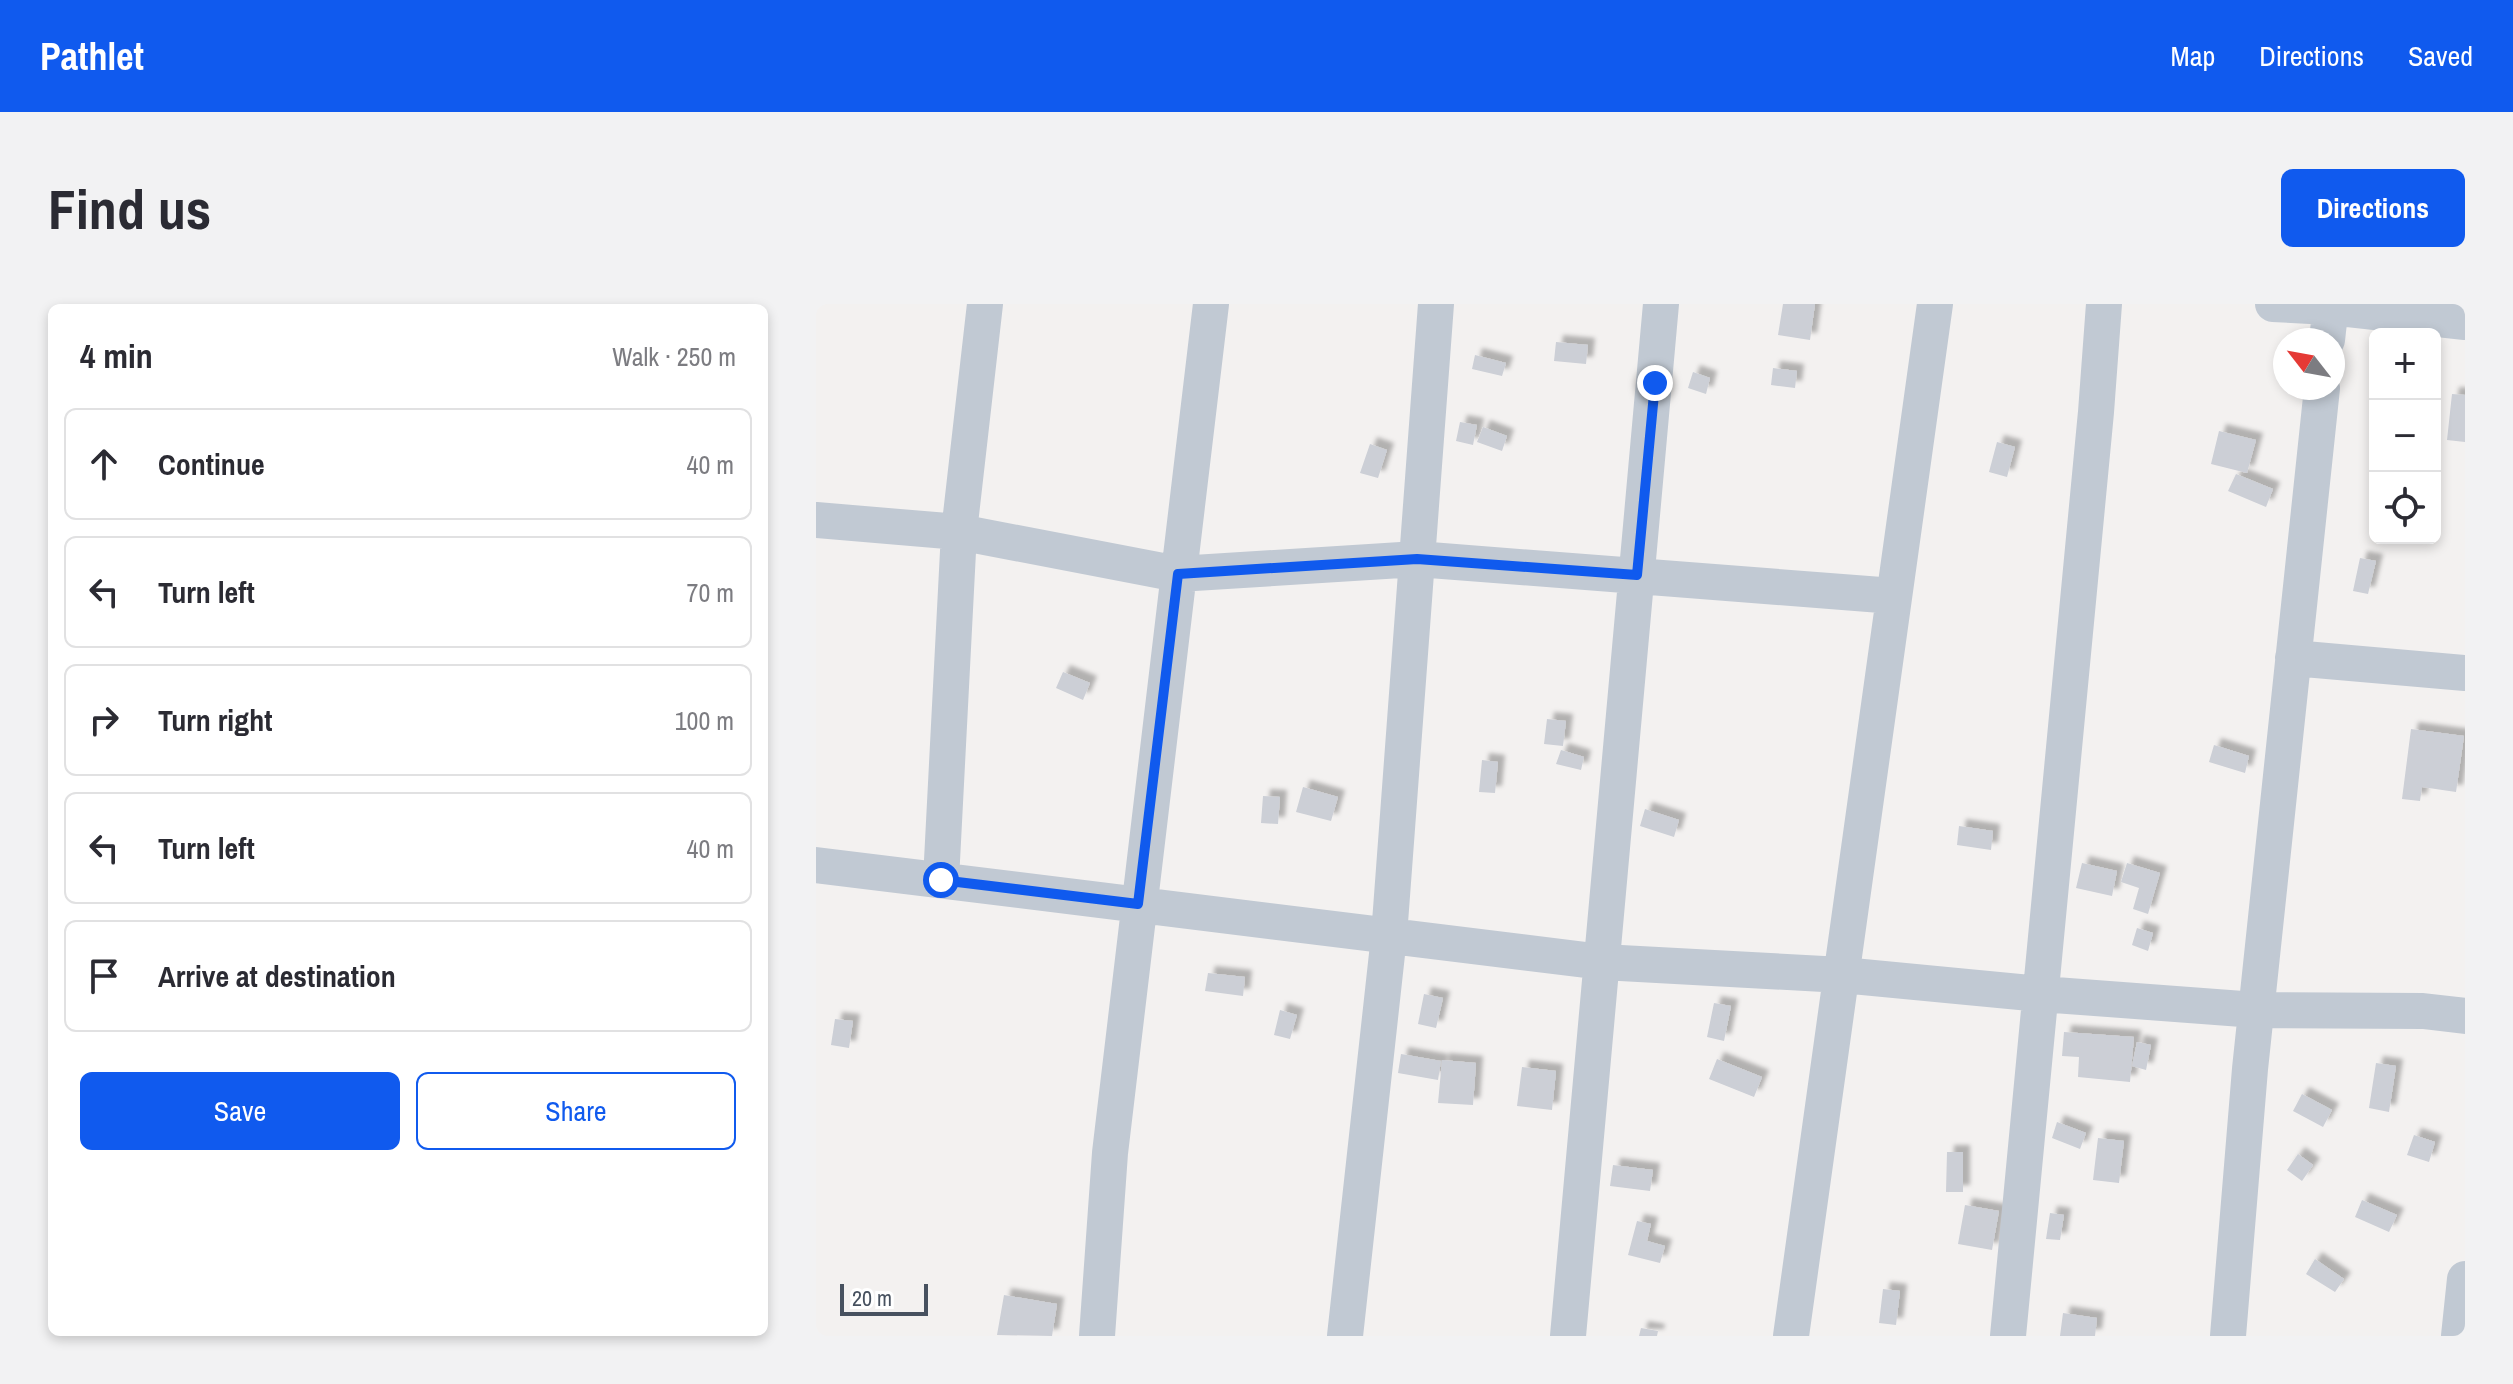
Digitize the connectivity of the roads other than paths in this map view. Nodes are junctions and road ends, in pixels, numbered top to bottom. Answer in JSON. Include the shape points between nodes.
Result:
{"nodes":[{"id":1,"x":985,"y":304,"type":"edge"},
{"id":2,"x":1211,"y":304,"type":"edge"},
{"id":3,"x":1436,"y":304,"type":"edge"},
{"id":4,"x":1661,"y":304,"type":"edge"},
{"id":5,"x":1935,"y":304,"type":"edge"},
{"id":6,"x":2104,"y":304,"type":"edge"},
{"id":7,"x":2273,"y":304,"type":"edge"},
{"id":8,"x":2329,"y":317,"type":"edge"},
{"id":9,"x":2465,"y":322,"type":"edge"},
{"id":10,"x":2321,"y":400,"type":"edge"},
{"id":11,"x":816,"y":520,"type":"edge"},
{"id":12,"x":959,"y":532,"type":"junction"},
{"id":13,"x":1417,"y":559,"type":"junction"},
{"id":14,"x":1178,"y":574,"type":"junction"},
{"id":15,"x":1637,"y":575,"type":"junction"},
{"id":16,"x":1894,"y":596,"type":"junction"},
{"id":17,"x":2293,"y":658,"type":"junction"},
{"id":18,"x":2465,"y":673,"type":"edge"},
{"id":19,"x":816,"y":865,"type":"edge"},
{"id":20,"x":941,"y":880,"type":"junction"},
{"id":21,"x":1138,"y":904,"type":"junction"},
{"id":22,"x":1389,"y":936,"type":"junction"},
{"id":23,"x":1602,"y":962,"type":"junction"},
{"id":24,"x":1842,"y":975,"type":"junction"},
{"id":25,"x":2041,"y":994,"type":"junction"},
{"id":26,"x":2256,"y":1010,"type":"junction"},
{"id":27,"x":2465,"y":1016,"type":"edge"},
{"id":28,"x":2465,"y":1279,"type":"edge"},
{"id":29,"x":1097,"y":1336,"type":"edge"},
{"id":30,"x":1345,"y":1336,"type":"edge"},
{"id":31,"x":1568,"y":1336,"type":"edge"},
{"id":32,"x":1791,"y":1336,"type":"edge"},
{"id":33,"x":2008,"y":1336,"type":"edge"},
{"id":34,"x":2228,"y":1336,"type":"edge"},
{"id":35,"x":2459,"y":1336,"type":"edge"}],
"edges":[{"from":1,"to":12,"type":"street"},
{"from":2,"to":14,"type":"street"},
{"from":3,"to":13,"type":"street"},
{"from":4,"to":15,"type":"street"},
{"from":5,"to":16,"type":"street"},
{"from":6,"to":25,"type":"street"},
{"from":7,"to":8,"type":"street"},
{"from":8,"to":9,"type":"street"},
{"from":10,"to":17,"type":"street"},
{"from":11,"to":12,"type":"street"},
{"from":12,"to":14,"type":"street"},
{"from":12,"to":20,"type":"street"},
{"from":13,"to":14,"type":"street"},
{"from":13,"to":15,"type":"street"},
{"from":13,"to":22,"type":"street"},
{"from":14,"to":21,"type":"street"},
{"from":15,"to":16,"type":"street"},
{"from":15,"to":23,"type":"street"},
{"from":16,"to":24,"type":"street"},
{"from":17,"to":18,"type":"street"},
{"from":17,"to":26,"type":"street"},
{"from":19,"to":20,"type":"street"},
{"from":20,"to":21,"type":"street"},
{"from":21,"to":22,"type":"street"},
{"from":21,"to":29,"type":"street","via":[[1110,1153]]},
{"from":22,"to":23,"type":"street"},
{"from":22,"to":30,"type":"street"},
{"from":23,"to":24,"type":"street"},
{"from":23,"to":31,"type":"street"},
{"from":24,"to":25,"type":"street"},
{"from":24,"to":32,"type":"street"},
{"from":25,"to":26,"type":"street"},
{"from":25,"to":33,"type":"street"},
{"from":26,"to":27,"type":"street"},
{"from":26,"to":34,"type":"street"},
{"from":28,"to":35,"type":"street"}]}
